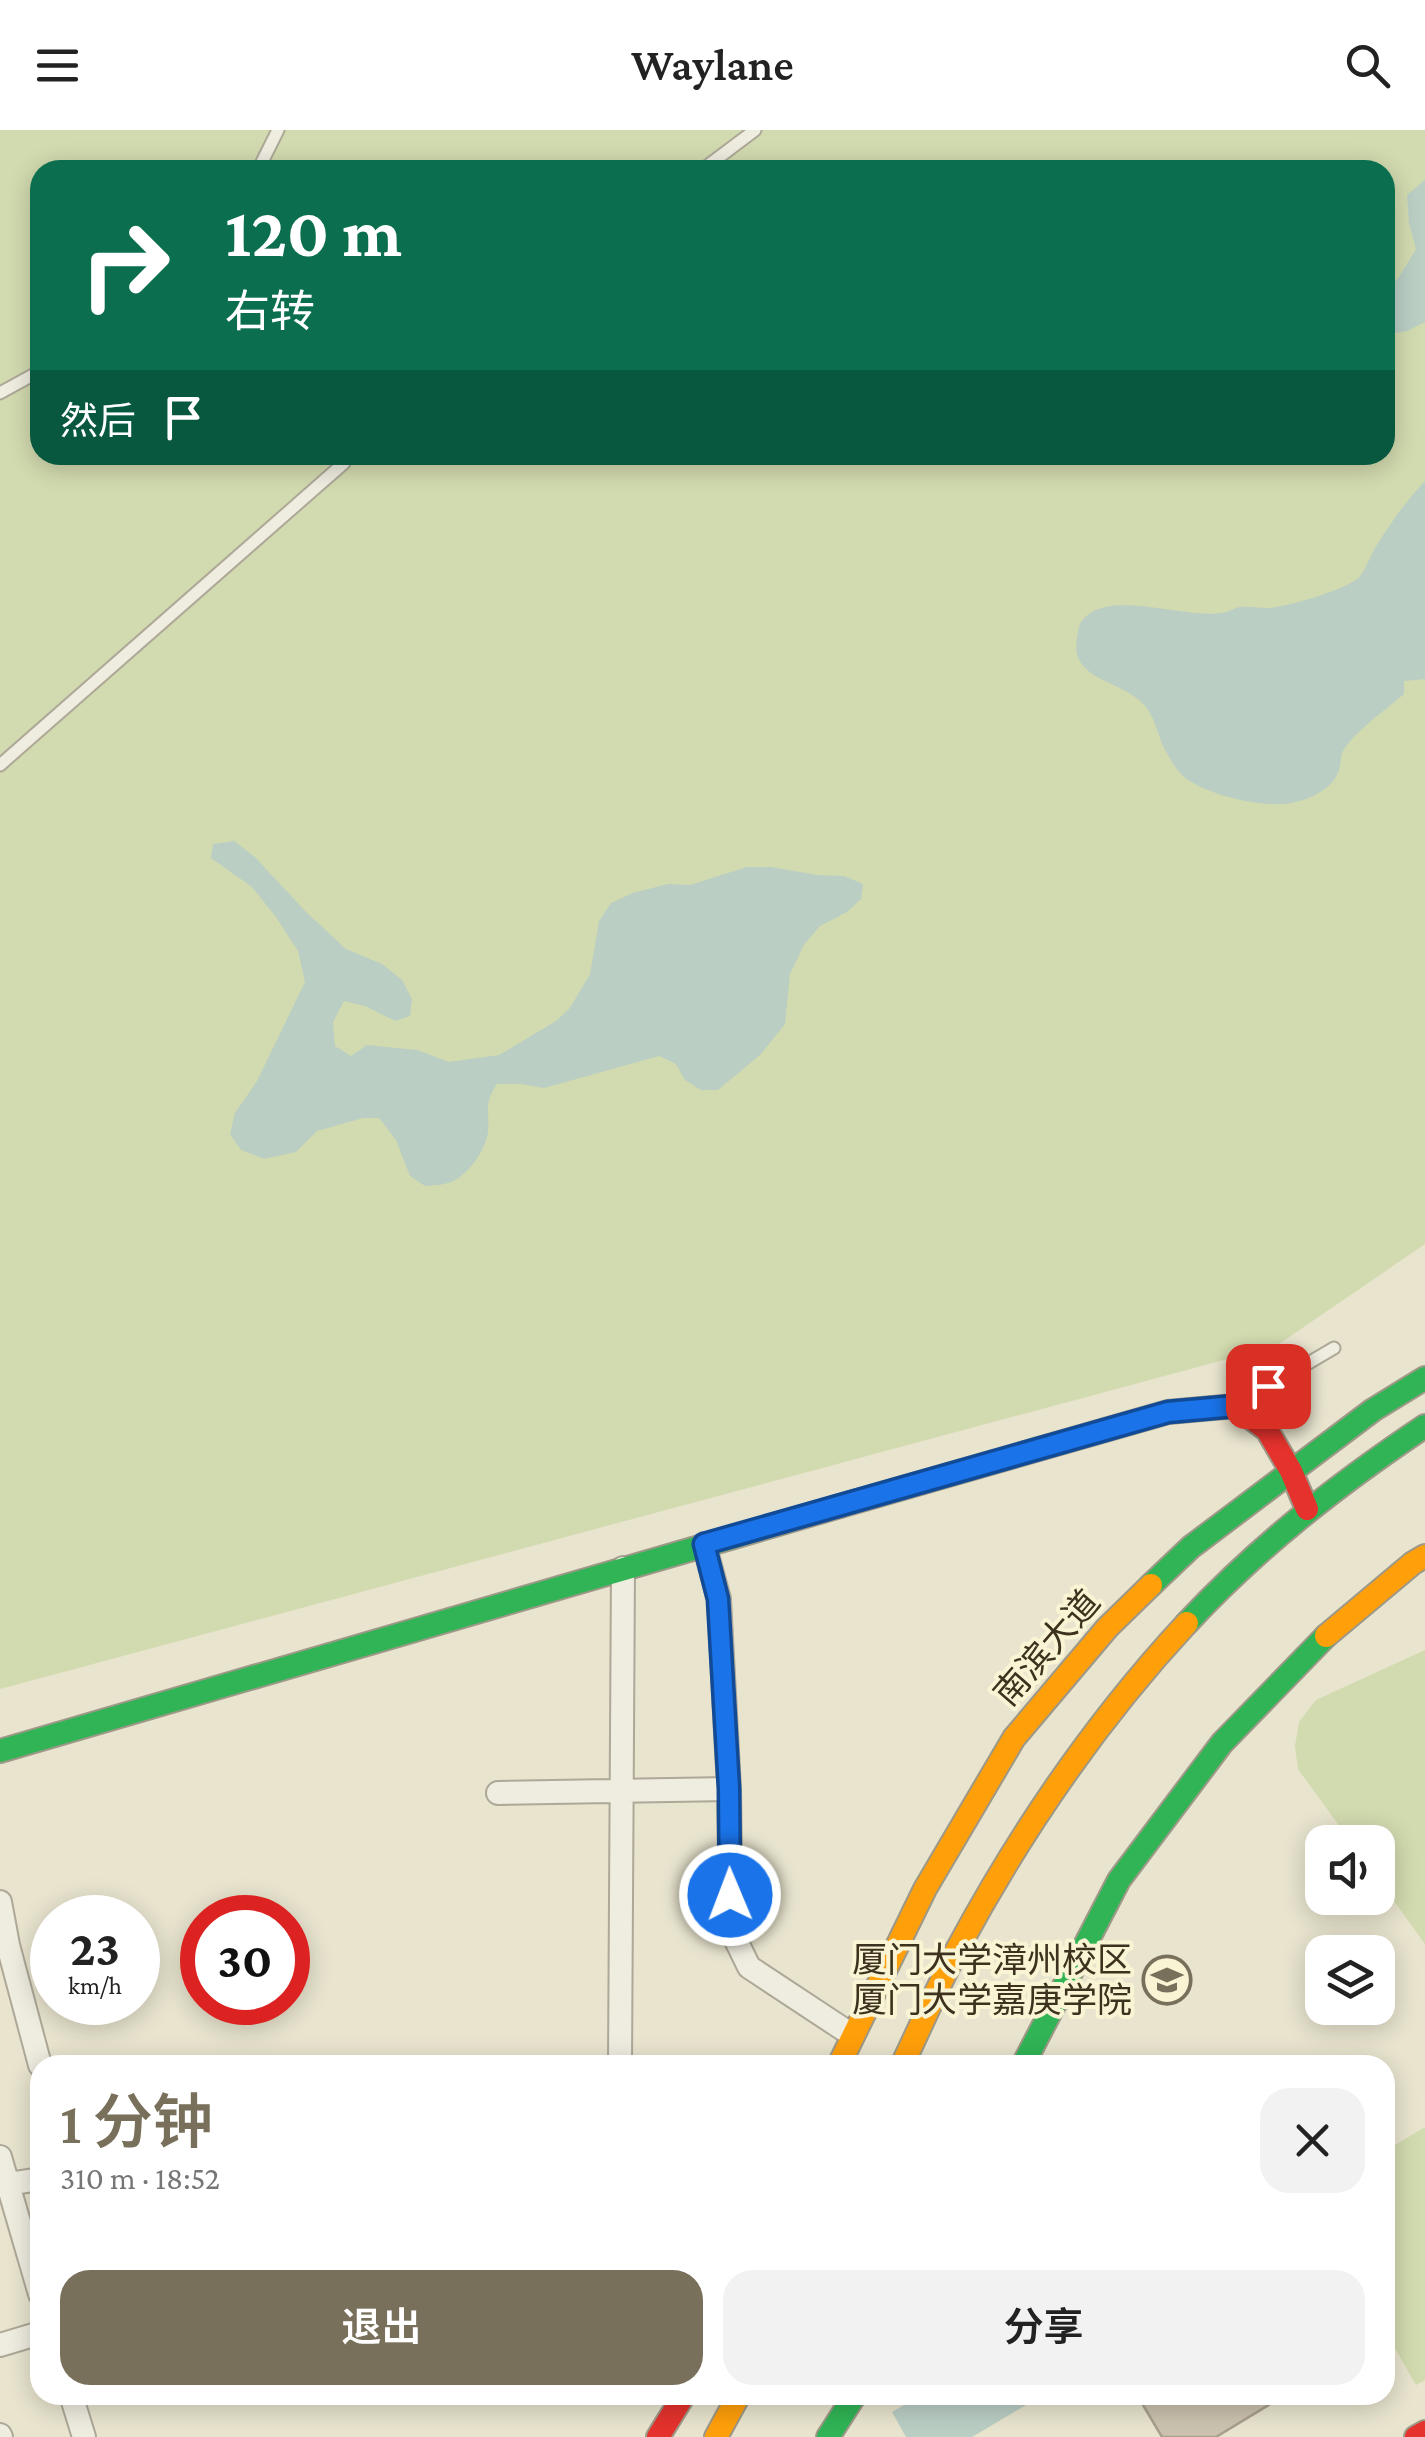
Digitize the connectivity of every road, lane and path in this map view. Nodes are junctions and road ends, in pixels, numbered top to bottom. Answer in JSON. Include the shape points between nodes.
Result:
{"nodes":[{"id":1,"x":278,"y":130,"type":"edge"},
{"id":2,"x":755,"y":130,"type":"edge"},
{"id":3,"x":263,"y":160,"type":"edge"},
{"id":4,"x":715,"y":160,"type":"edge"},
{"id":5,"x":30,"y":376,"type":"edge"},
{"id":6,"x":0,"y":393,"type":"edge"},
{"id":7,"x":343,"y":465,"type":"edge"},
{"id":8,"x":0,"y":765,"type":"edge"},
{"id":9,"x":1334,"y":1348,"type":"dead end"},
{"id":10,"x":1425,"y":1378,"type":"edge"},
{"id":11,"x":1235,"y":1406,"type":"junction"},
{"id":12,"x":1425,"y":1426,"type":"edge"},
{"id":13,"x":1291,"y":1470,"type":"junction"},
{"id":14,"x":1308,"y":1510,"type":"junction"},
{"id":15,"x":704,"y":1544,"type":"junction"},
{"id":16,"x":1425,"y":1556,"type":"edge"},
{"id":17,"x":623,"y":1568,"type":"junction"},
{"id":18,"x":0,"y":1751,"type":"edge"},
{"id":19,"x":729,"y":1789,"type":"junction"},
{"id":20,"x":622,"y":1791,"type":"junction"},
{"id":21,"x":498,"y":1793,"type":"dead end"},
{"id":22,"x":0,"y":1902,"type":"edge"},
{"id":23,"x":852,"y":2034,"type":"junction"},
{"id":24,"x":37,"y":2055,"type":"edge"},
{"id":25,"x":620,"y":2055,"type":"edge"},
{"id":26,"x":843,"y":2055,"type":"edge"},
{"id":27,"x":907,"y":2055,"type":"edge"},
{"id":28,"x":1028,"y":2055,"type":"edge"},
{"id":29,"x":0,"y":2157,"type":"edge"},
{"id":30,"x":30,"y":2181,"type":"edge"},
{"id":31,"x":8,"y":2184,"type":"junction"},
{"id":32,"x":30,"y":2260,"type":"edge"},
{"id":33,"x":30,"y":2336,"type":"edge"},
{"id":34,"x":0,"y":2345,"type":"edge"},
{"id":35,"x":74,"y":2405,"type":"edge"},
{"id":36,"x":678,"y":2405,"type":"edge"},
{"id":37,"x":734,"y":2405,"type":"edge"},
{"id":38,"x":849,"y":2405,"type":"edge"},
{"id":39,"x":1425,"y":2432,"type":"edge"},
{"id":40,"x":84,"y":2437,"type":"edge"},
{"id":41,"x":658,"y":2437,"type":"edge"},
{"id":42,"x":716,"y":2437,"type":"edge"},
{"id":43,"x":828,"y":2437,"type":"edge"},
{"id":44,"x":1416,"y":2437,"type":"edge"}],
"edges":[{"from":1,"to":3,"type":"lane"},
{"from":2,"to":4,"type":"lane"},
{"from":5,"to":6,"type":"lane"},
{"from":7,"to":8,"type":"lane"},
{"from":9,"to":11,"type":"lane"},
{"from":10,"to":13,"type":"street","name":"南滨大道"},
{"from":11,"to":13,"type":"street","via":[[1266,1430]]},
{"from":11,"to":15,"type":"street","via":[[1168,1412]]},
{"from":12,"to":14,"type":"street"},
{"from":13,"to":14,"type":"street"},
{"from":13,"to":23,"type":"street","name":"南滨大道","via":[[1177,1560],[1107,1628],[1014,1738],[925,1890]]},
{"from":14,"to":27,"type":"street","via":[[1214,1593],[1089,1737],[958,1948]]},
{"from":15,"to":17,"type":"street"},
{"from":15,"to":19,"type":"street","via":[[718,1599]]},
{"from":16,"to":28,"type":"street","via":[[1319,1642],[1222,1743],[1119,1880]]},
{"from":17,"to":18,"type":"street"},
{"from":17,"to":20,"type":"street"},
{"from":19,"to":20,"type":"street"},
{"from":19,"to":23,"type":"street","via":[[731,1930],[749,1967]]},
{"from":20,"to":21,"type":"street"},
{"from":20,"to":25,"type":"street"},
{"from":22,"to":24,"type":"street"},
{"from":23,"to":26,"type":"street","name":"南滨大道"},
{"from":29,"to":31,"type":"street"},
{"from":30,"to":31,"type":"street"},
{"from":31,"to":32,"type":"street"},
{"from":33,"to":34,"type":"street"},
{"from":35,"to":40,"type":"street"},
{"from":36,"to":41,"type":"street"},
{"from":37,"to":42,"type":"street"},
{"from":38,"to":43,"type":"street"},
{"from":39,"to":44,"type":"street"}]}
